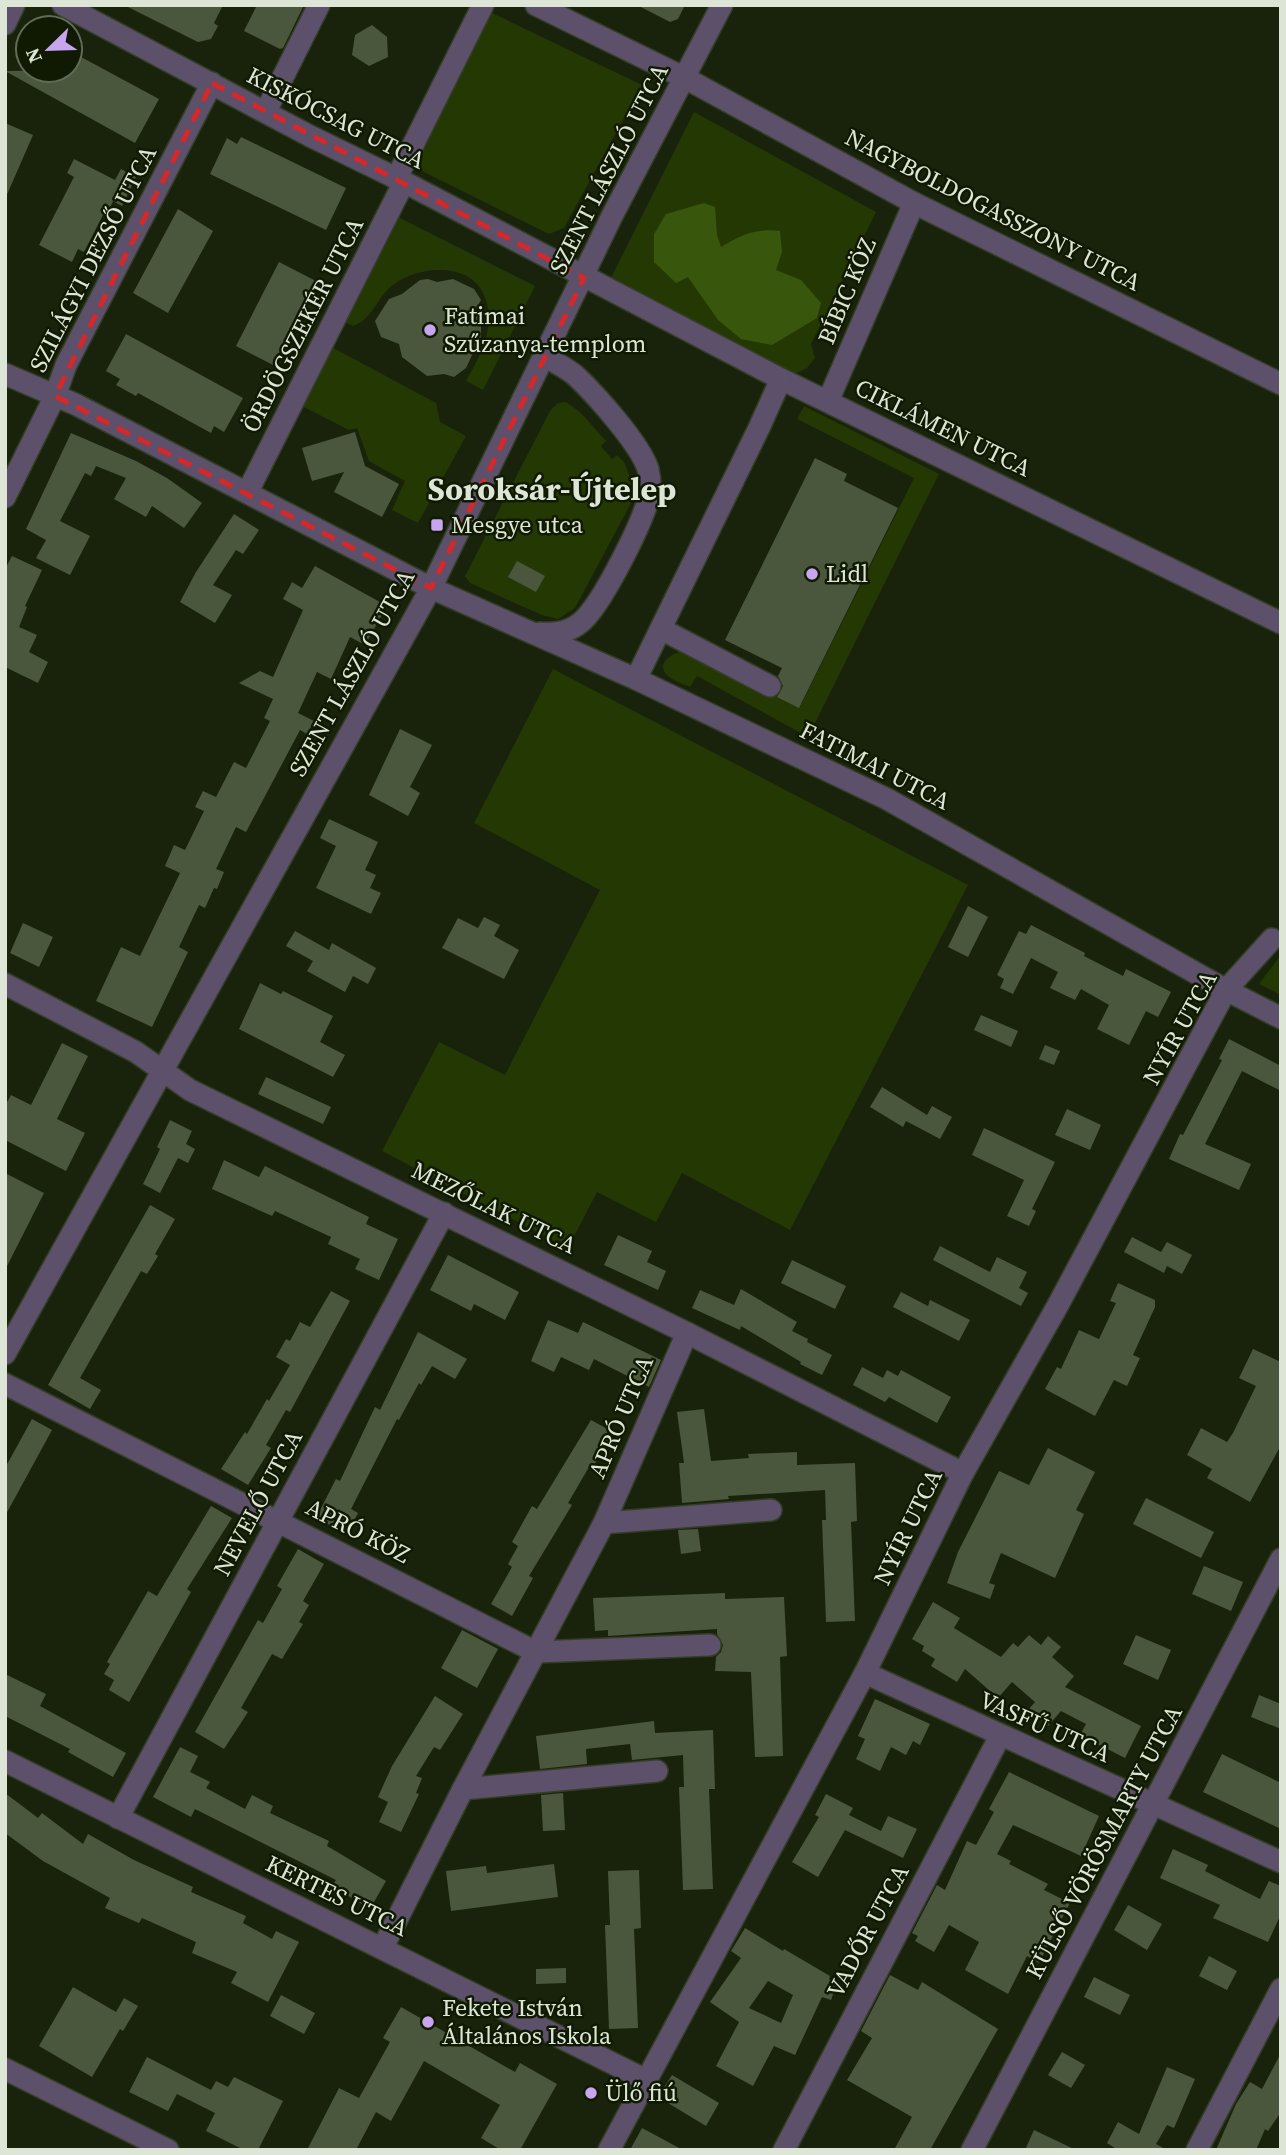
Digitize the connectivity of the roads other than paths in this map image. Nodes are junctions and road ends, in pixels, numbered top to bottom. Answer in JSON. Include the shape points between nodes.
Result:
{"nodes":[{"id":1,"x":14,"y":5,"type":"edge"},
{"id":2,"x":63,"y":5,"type":"edge"},
{"id":3,"x":319,"y":5,"type":"edge"},
{"id":4,"x":482,"y":5,"type":"edge"},
{"id":5,"x":536,"y":5,"type":"edge"},
{"id":6,"x":722,"y":5,"type":"edge"},
{"id":7,"x":5,"y":24,"type":"edge"},
{"id":8,"x":685,"y":78,"type":"junction"},
{"id":9,"x":212,"y":83,"type":"junction"},
{"id":10,"x":266,"y":111,"type":"junction"},
{"id":11,"x":400,"y":181,"type":"junction"},
{"id":12,"x":914,"y":203,"type":"junction"},
{"id":13,"x":584,"y":278,"type":"junction"},
{"id":14,"x":544,"y":356,"type":"junction"},
{"id":15,"x":5,"y":374,"type":"edge"},
{"id":16,"x":781,"y":379,"type":"junction"},
{"id":17,"x":1281,"y":384,"type":"edge"},
{"id":18,"x":55,"y":396,"type":"junction"},
{"id":19,"x":828,"y":401,"type":"junction"},
{"id":20,"x":248,"y":491,"type":"junction"},
{"id":21,"x":5,"y":497,"type":"edge"},
{"id":22,"x":431,"y":588,"type":"junction"},
{"id":23,"x":1281,"y":623,"type":"edge"},
{"id":24,"x":661,"y":629,"type":"junction"},
{"id":25,"x":534,"y":633,"type":"junction"},
{"id":26,"x":636,"y":679,"type":"junction"},
{"id":27,"x":771,"y":686,"type":"dead end"},
{"id":28,"x":1272,"y":939,"type":"dead end"},
{"id":29,"x":5,"y":984,"type":"edge"},
{"id":30,"x":1227,"y":990,"type":"junction"},
{"id":31,"x":1281,"y":1018,"type":"edge"},
{"id":32,"x":162,"y":1070,"type":"junction"},
{"id":33,"x":444,"y":1213,"type":"junction"},
{"id":34,"x":687,"y":1333,"type":"junction"},
{"id":35,"x":5,"y":1354,"type":"edge"},
{"id":36,"x":5,"y":1384,"type":"edge"},
{"id":37,"x":963,"y":1473,"type":"junction"},
{"id":38,"x":771,"y":1510,"type":"dead end"},
{"id":39,"x":279,"y":1520,"type":"junction"},
{"id":40,"x":604,"y":1523,"type":"junction"},
{"id":41,"x":1281,"y":1559,"type":"edge"},
{"id":42,"x":710,"y":1645,"type":"dead end"},
{"id":43,"x":536,"y":1652,"type":"junction"},
{"id":44,"x":865,"y":1673,"type":"junction"},
{"id":45,"x":1000,"y":1736,"type":"junction"},
{"id":46,"x":5,"y":1761,"type":"edge"},
{"id":47,"x":657,"y":1771,"type":"dead end"},
{"id":48,"x":463,"y":1789,"type":"junction"},
{"id":49,"x":1153,"y":1805,"type":"junction"},
{"id":50,"x":118,"y":1818,"type":"junction"},
{"id":51,"x":1281,"y":1862,"type":"edge"},
{"id":52,"x":383,"y":1948,"type":"junction"},
{"id":53,"x":1281,"y":1989,"type":"edge"},
{"id":54,"x":5,"y":2069,"type":"edge"},
{"id":55,"x":646,"y":2080,"type":"junction"},
{"id":56,"x":168,"y":2150,"type":"edge"},
{"id":57,"x":609,"y":2150,"type":"edge"},
{"id":58,"x":784,"y":2150,"type":"edge"},
{"id":59,"x":972,"y":2150,"type":"edge"},
{"id":60,"x":1197,"y":2150,"type":"edge"}],
"edges":[{"from":1,"to":7,"type":"street"},
{"from":2,"to":9,"type":"street","name":"KISKÓCSAG UTCA"},
{"from":3,"to":10,"type":"street"},
{"from":4,"to":11,"type":"street","name":"ÖRDÖGSZEKÉR UTCA"},
{"from":5,"to":8,"type":"street","name":"NAGYBOLDOGASSZONY UTCA"},
{"from":6,"to":8,"type":"street","name":"SZENT LÁSZLÓ UTCA"},
{"from":8,"to":12,"type":"street","name":"NAGYBOLDOGASSZONY UTCA"},
{"from":8,"to":13,"type":"street","name":"SZENT LÁSZLÓ UTCA"},
{"from":9,"to":10,"type":"street","name":"KISKÓCSAG UTCA"},
{"from":9,"to":18,"type":"street","name":"SZILÁGYI DEZSŐ UTCA","via":[[66,365]]},
{"from":10,"to":11,"type":"street","name":"KISKÓCSAG UTCA"},
{"from":11,"to":13,"type":"street","name":"KISKÓCSAG UTCA"},
{"from":11,"to":20,"type":"street","name":"ÖRDÖGSZEKÉR UTCA"},
{"from":12,"to":17,"type":"street","name":"NAGYBOLDOGASSZONY UTCA"},
{"from":12,"to":19,"type":"street","name":"BÍBIC KÖZ"},
{"from":13,"to":14,"type":"street","name":"SZENT LÁSZLÓ UTCA"},
{"from":13,"to":16,"type":"street","name":"CIKLÁMEN UTCA"},
{"from":14,"to":22,"type":"street","name":"SZENT LÁSZLÓ UTCA"},
{"from":14,"to":25,"type":"street","via":[[574,374],[633,441],[650,481],[646,507],[593,611],[572,629]]},
{"from":15,"to":18,"type":"street"},
{"from":16,"to":19,"type":"street","name":"CIKLÁMEN UTCA"},
{"from":16,"to":24,"type":"street"},
{"from":18,"to":20,"type":"street"},
{"from":18,"to":21,"type":"street","name":"SZILÁGYI DEZSŐ UTCA"},
{"from":19,"to":23,"type":"street","name":"CIKLÁMEN UTCA"},
{"from":20,"to":22,"type":"street"},
{"from":22,"to":25,"type":"street","name":"FATIMAI UTCA"},
{"from":22,"to":32,"type":"street","name":"SZENT LÁSZLÓ UTCA"},
{"from":24,"to":26,"type":"street"},
{"from":24,"to":27,"type":"street"},
{"from":25,"to":26,"type":"street","name":"FATIMAI UTCA"},
{"from":26,"to":30,"type":"street","name":"FATIMAI UTCA","via":[[887,799]]},
{"from":28,"to":30,"type":"street","name":"NYÍR UTCA"},
{"from":29,"to":32,"type":"street","name":"MEZŐLAK UTCA"},
{"from":30,"to":31,"type":"street","name":"FATIMAI UTCA"},
{"from":30,"to":37,"type":"street","name":"NYÍR UTCA"},
{"from":32,"to":33,"type":"street","name":"MEZŐLAK UTCA","via":[[190,1090]]},
{"from":32,"to":35,"type":"street","name":"SZENT LÁSZLÓ UTCA"},
{"from":33,"to":34,"type":"street","name":"MEZŐLAK UTCA"},
{"from":33,"to":39,"type":"street","name":"NEVELŐ UTCA"},
{"from":34,"to":37,"type":"street","name":"MEZŐLAK UTCA"},
{"from":34,"to":40,"type":"street","name":"APRÓ UTCA"},
{"from":36,"to":39,"type":"street","name":"APRÓ KÖZ"},
{"from":37,"to":44,"type":"street","name":"NYÍR UTCA"},
{"from":38,"to":40,"type":"street"},
{"from":39,"to":43,"type":"street","name":"APRÓ KÖZ"},
{"from":39,"to":50,"type":"street","name":"NEVELŐ UTCA"},
{"from":40,"to":43,"type":"street","name":"APRÓ UTCA"},
{"from":41,"to":49,"type":"street","name":"KÜLSŐ VÖRÖSMARTY UTCA"},
{"from":42,"to":43,"type":"street"},
{"from":43,"to":48,"type":"street","name":"APRÓ UTCA"},
{"from":44,"to":45,"type":"street","name":"VASFŰ UTCA"},
{"from":44,"to":55,"type":"street","name":"NYÍR UTCA"},
{"from":45,"to":49,"type":"street","name":"VASFŰ UTCA"},
{"from":45,"to":58,"type":"street","name":"VADŐR UTCA"},
{"from":46,"to":50,"type":"street","name":"KERTES UTCA"},
{"from":47,"to":48,"type":"street"},
{"from":48,"to":52,"type":"street","name":"APRÓ UTCA"},
{"from":49,"to":51,"type":"street","name":"VASFŰ UTCA"},
{"from":49,"to":59,"type":"street","name":"KÜLSŐ VÖRÖSMARTY UTCA"},
{"from":50,"to":52,"type":"street","name":"KERTES UTCA"},
{"from":52,"to":55,"type":"street","name":"KERTES UTCA"},
{"from":53,"to":60,"type":"street"},
{"from":54,"to":56,"type":"street"},
{"from":55,"to":57,"type":"street","name":"NYÍR UTCA"}]}
